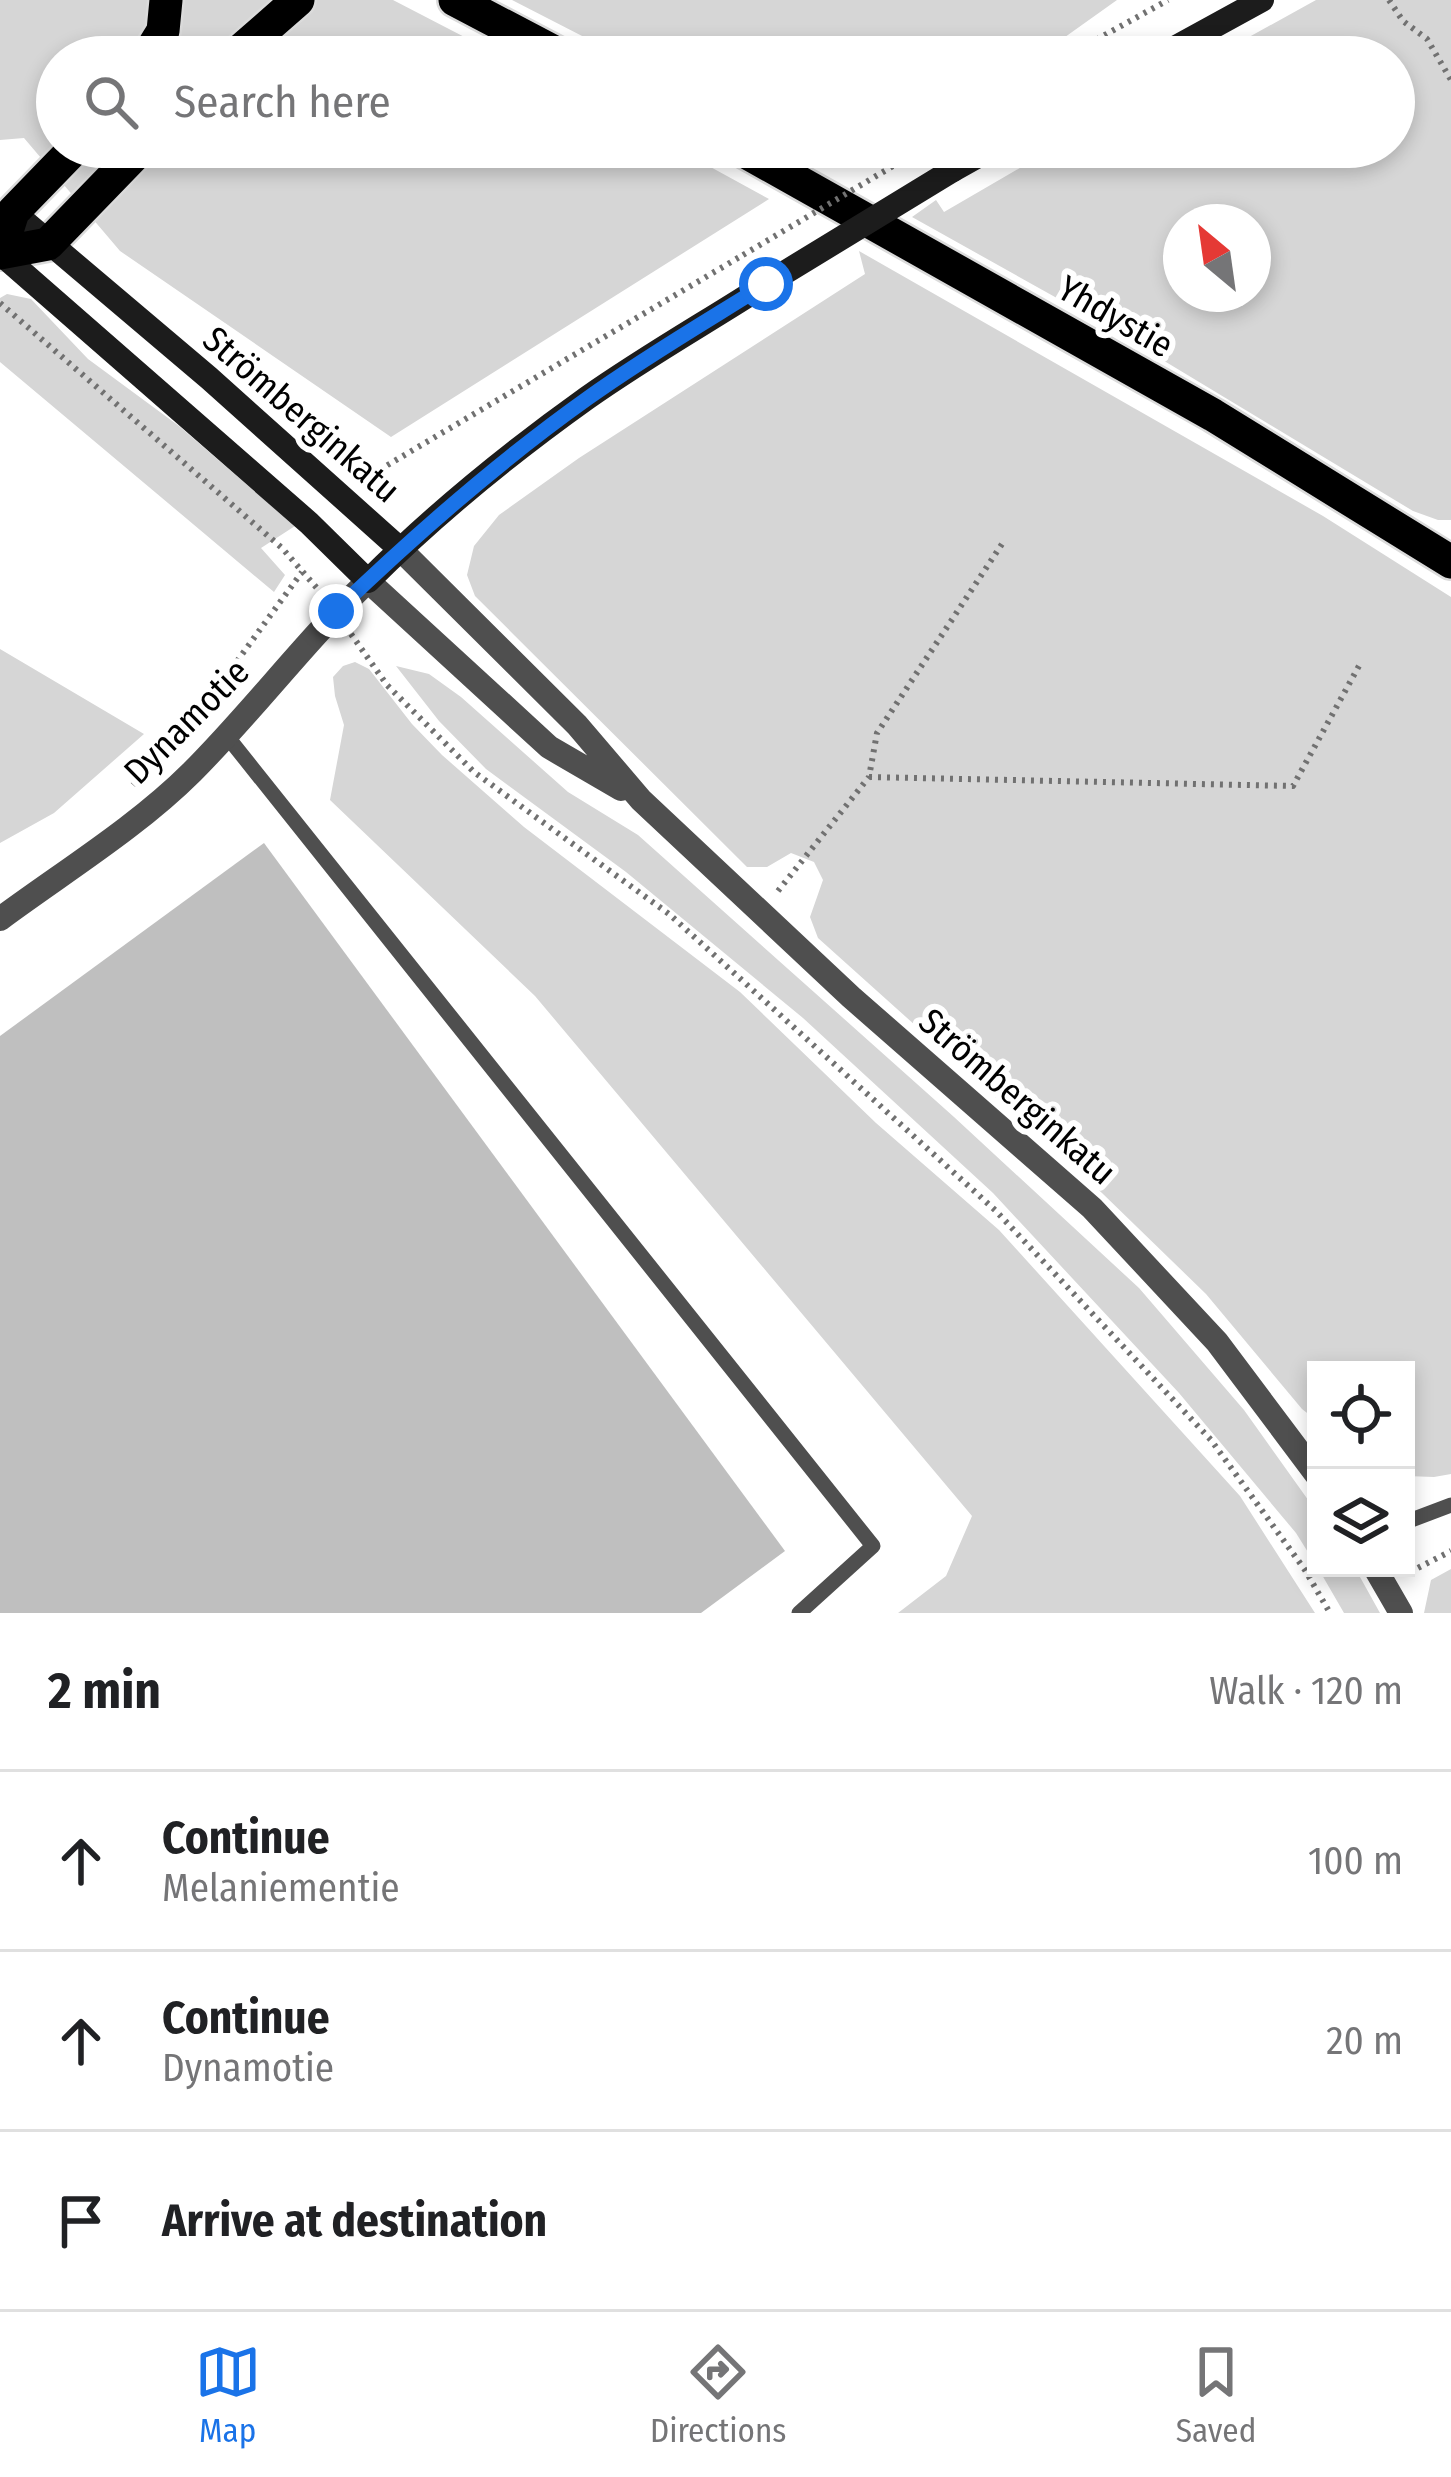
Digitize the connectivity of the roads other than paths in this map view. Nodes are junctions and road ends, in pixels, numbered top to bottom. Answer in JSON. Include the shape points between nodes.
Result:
{"nodes":[{"id":1,"x":166,"y":0,"type":"edge"},
{"id":2,"x":298,"y":0,"type":"edge"},
{"id":3,"x":455,"y":0,"type":"edge"},
{"id":4,"x":1262,"y":0,"type":"edge"},
{"id":5,"x":160,"y":36,"type":"edge"},
{"id":6,"x":255,"y":36,"type":"edge"},
{"id":7,"x":524,"y":36,"type":"edge"},
{"id":8,"x":1196,"y":36,"type":"edge"},
{"id":9,"x":52,"y":168,"type":"edge"},
{"id":10,"x":122,"y":168,"type":"edge"},
{"id":11,"x":776,"y":168,"type":"edge"},
{"id":12,"x":957,"y":168,"type":"edge"},
{"id":13,"x":6,"y":208,"type":"edge"},
{"id":14,"x":48,"y":244,"type":"junction"},
{"id":15,"x":0,"y":253,"type":"edge"},
{"id":16,"x":400,"y":549,"type":"junction"},
{"id":17,"x":1442,"y":551,"type":"edge"},
{"id":18,"x":368,"y":581,"type":"junction"},
{"id":19,"x":226,"y":735,"type":"junction"},
{"id":20,"x":641,"y":800,"type":"junction"},
{"id":21,"x":0,"y":920,"type":"edge"},
{"id":22,"x":1312,"y":1469,"type":"edge"},
{"id":23,"x":1451,"y":1505,"type":"edge"},
{"id":24,"x":1415,"y":1519,"type":"edge"},
{"id":25,"x":1381,"y":1577,"type":"edge"},
{"id":26,"x":799,"y":1613,"type":"edge"},
{"id":27,"x":1401,"y":1613,"type":"edge"}],
"edges":[{"from":1,"to":5,"type":"highway"},
{"from":2,"to":6,"type":"highway"},
{"from":3,"to":7,"type":"highway"},
{"from":4,"to":8,"type":"main road"},
{"from":9,"to":13,"type":"highway"},
{"from":10,"to":14,"type":"highway"},
{"from":11,"to":17,"type":"highway","name":"Yhdystie"},
{"from":12,"to":16,"type":"main road","name":"Dynamotie","bridge":true,"via":[[591,395]]},
{"from":13,"to":14,"type":"main road","name":"Strömberginkatu"},
{"from":13,"to":15,"type":"highway"},
{"from":14,"to":15,"type":"highway"},
{"from":14,"to":16,"type":"main road","name":"Strömberginkatu"},
{"from":15,"to":18,"type":"main road","name":"Strömberginkatu"},
{"from":16,"to":18,"type":"main road","name":"Dynamotie"},
{"from":16,"to":20,"type":"street","name":"Strömberginkatu"},
{"from":18,"to":19,"type":"street","name":"Dynamotie"},
{"from":18,"to":20,"type":"street","name":"Strömberginkatu","via":[[549,747]]},
{"from":19,"to":21,"type":"street","name":"Dynamotie","via":[[142,815]]},
{"from":19,"to":26,"type":"lane","via":[[873,1546]]},
{"from":20,"to":22,"type":"street","name":"Strömberginkatu","via":[[1092,1208],[1217,1342]]},
{"from":23,"to":24,"type":"lane"},
{"from":25,"to":27,"type":"street"}]}
